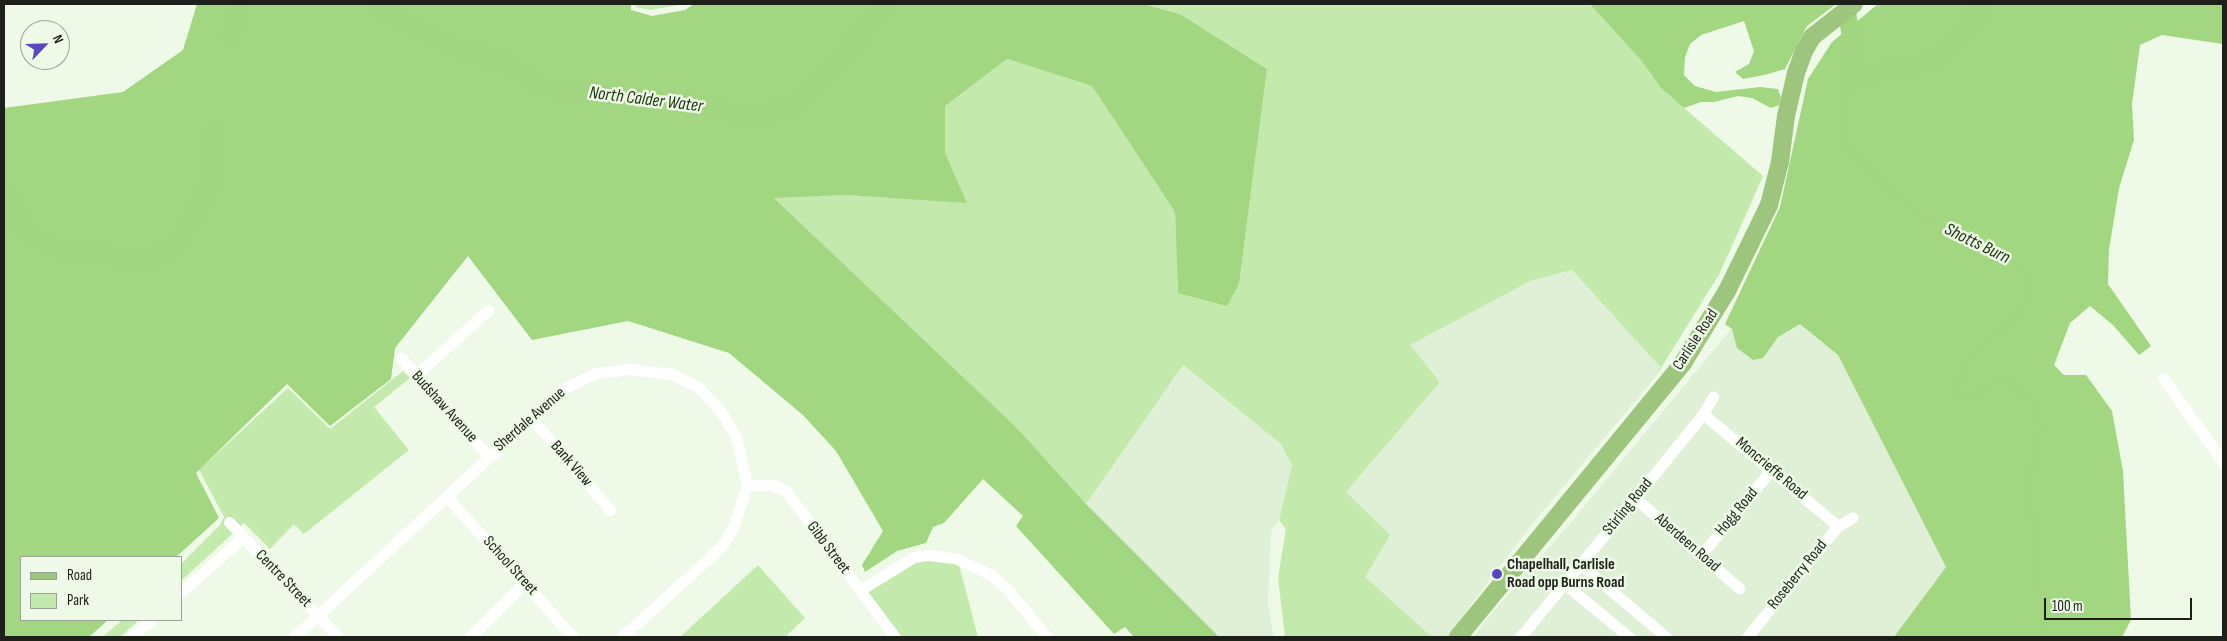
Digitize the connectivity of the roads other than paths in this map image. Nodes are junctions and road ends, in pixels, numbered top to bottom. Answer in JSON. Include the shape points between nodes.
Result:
{"nodes":[{"id":1,"x":1854,"y":4,"type":"edge"},
{"id":2,"x":488,"y":310,"type":"dead end"},
{"id":3,"x":401,"y":358,"type":"dead end"},
{"id":4,"x":416,"y":376,"type":"junction"},
{"id":5,"x":2163,"y":378,"type":"dead end"},
{"id":6,"x":1713,"y":397,"type":"dead end"},
{"id":7,"x":1703,"y":414,"type":"junction"},
{"id":8,"x":531,"y":418,"type":"junction"},
{"id":9,"x":488,"y":456,"type":"junction"},
{"id":10,"x":2223,"y":462,"type":"edge"},
{"id":11,"x":1772,"y":469,"type":"junction"},
{"id":12,"x":747,"y":484,"type":"junction"},
{"id":13,"x":446,"y":496,"type":"junction"},
{"id":14,"x":1635,"y":498,"type":"junction"},
{"id":15,"x":610,"y":510,"type":"dead end"},
{"id":16,"x":1853,"y":517,"type":"dead end"},
{"id":17,"x":229,"y":522,"type":"dead end"},
{"id":18,"x":1838,"y":526,"type":"junction"},
{"id":19,"x":243,"y":537,"type":"junction"},
{"id":20,"x":1702,"y":555,"type":"junction"},
{"id":21,"x":1581,"y":565,"type":"junction"},
{"id":22,"x":524,"y":583,"type":"junction"},
{"id":23,"x":1565,"y":584,"type":"junction"},
{"id":24,"x":1740,"y":588,"type":"dead end"},
{"id":25,"x":860,"y":590,"type":"junction"},
{"id":26,"x":182,"y":591,"type":"edge"},
{"id":27,"x":318,"y":616,"type":"junction"},
{"id":28,"x":150,"y":621,"type":"edge"},
{"id":29,"x":132,"y":637,"type":"edge"},
{"id":30,"x":294,"y":637,"type":"edge"},
{"id":31,"x":338,"y":637,"type":"edge"},
{"id":32,"x":470,"y":637,"type":"edge"},
{"id":33,"x":573,"y":637,"type":"edge"},
{"id":34,"x":622,"y":637,"type":"edge"},
{"id":35,"x":895,"y":637,"type":"edge"},
{"id":36,"x":1047,"y":637,"type":"edge"},
{"id":37,"x":1458,"y":637,"type":"edge"},
{"id":38,"x":1520,"y":637,"type":"edge"},
{"id":39,"x":1629,"y":637,"type":"edge"},
{"id":40,"x":1666,"y":637,"type":"edge"},
{"id":41,"x":1747,"y":637,"type":"edge"}],
"edges":[{"from":1,"to":37,"type":"main road","name":"Carlisle Road","via":[[1812,37],[1804,51],[1796,72],[1769,205],[1727,291],[1683,364]]},
{"from":2,"to":4,"type":"street"},
{"from":3,"to":4,"type":"street","name":"Budshaw Avenue"},
{"from":4,"to":9,"type":"street","name":"Budshaw Avenue"},
{"from":5,"to":10,"type":"street"},
{"from":6,"to":7,"type":"street","name":"Stirling Road"},
{"from":7,"to":11,"type":"street","name":"Moncrieffe Road"},
{"from":7,"to":14,"type":"street","name":"Stirling Road"},
{"from":8,"to":9,"type":"street","name":"Sherdale Avenue"},
{"from":8,"to":12,"type":"street","name":"Sherdale Avenue","via":[[563,389],[596,373],[630,369],[672,374],[698,387],[722,413],[736,437]]},
{"from":8,"to":15,"type":"street","name":"Bank View"},
{"from":9,"to":13,"type":"street","name":"Sherdale Avenue"},
{"from":11,"to":18,"type":"street","name":"Moncrieffe Road"},
{"from":11,"to":20,"type":"street","name":"Hogg Road"},
{"from":12,"to":25,"type":"street","name":"Gibb Street","via":[[772,485],[785,490]]},
{"from":12,"to":34,"type":"street","via":[[733,528],[721,547]]},
{"from":13,"to":22,"type":"street","name":"School Street"},
{"from":13,"to":27,"type":"street","name":"Sherdale Avenue"},
{"from":14,"to":20,"type":"street","name":"Aberdeen Road"},
{"from":14,"to":21,"type":"street","name":"Stirling Road"},
{"from":16,"to":18,"type":"street","name":"Roseberry Road"},
{"from":17,"to":19,"type":"street","name":"Centre Street"},
{"from":18,"to":41,"type":"street","name":"Roseberry Road"},
{"from":19,"to":26,"type":"street"},
{"from":19,"to":27,"type":"street","name":"Centre Street"},
{"from":20,"to":24,"type":"street","name":"Aberdeen Road"},
{"from":21,"to":23,"type":"street","name":"Stirling Road"},
{"from":21,"to":40,"type":"street"},
{"from":22,"to":32,"type":"street"},
{"from":22,"to":33,"type":"street","name":"School Street"},
{"from":23,"to":38,"type":"street","name":"Stirling Road"},
{"from":23,"to":39,"type":"street"},
{"from":25,"to":35,"type":"street","name":"Gibb Street"},
{"from":25,"to":36,"type":"street","via":[[914,557],[955,558],[990,574],[1007,589]]},
{"from":27,"to":30,"type":"street","name":"Sherdale Avenue"},
{"from":27,"to":31,"type":"street","name":"Centre Street"},
{"from":28,"to":29,"type":"street"}]}
